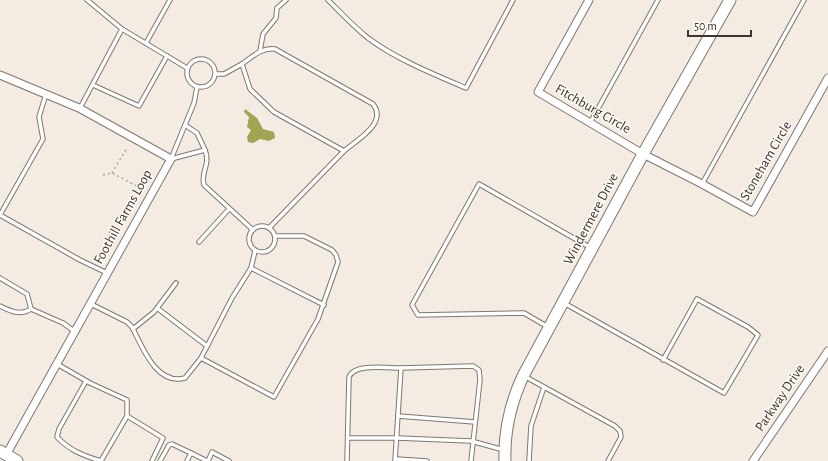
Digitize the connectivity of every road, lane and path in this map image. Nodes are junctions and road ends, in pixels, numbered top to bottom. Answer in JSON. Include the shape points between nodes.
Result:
{"nodes":[{"id":1,"x":87,"y":0,"type":"edge"},
{"id":2,"x":170,"y":0,"type":"edge"},
{"id":3,"x":286,"y":0,"type":"edge"},
{"id":4,"x":328,"y":0,"type":"edge"},
{"id":5,"x":513,"y":0,"type":"edge"},
{"id":6,"x":589,"y":0,"type":"edge"},
{"id":7,"x":658,"y":0,"type":"edge"},
{"id":8,"x":730,"y":0,"type":"edge"},
{"id":9,"x":804,"y":0,"type":"edge"},
{"id":10,"x":122,"y":29,"type":"junction"},
{"id":11,"x":146,"y":43,"type":"junction"},
{"id":12,"x":260,"y":51,"type":"junction"},
{"id":13,"x":168,"y":56,"type":"junction"},
{"id":14,"x":242,"y":64,"type":"junction"},
{"id":15,"x":187,"y":68,"type":"junction"},
{"id":16,"x":216,"y":74,"type":"junction"},
{"id":17,"x":0,"y":75,"type":"edge"},
{"id":18,"x":828,"y":78,"type":"edge"},
{"id":19,"x":93,"y":85,"type":"junction"},
{"id":20,"x":197,"y":87,"type":"junction"},
{"id":21,"x":46,"y":94,"type":"junction"},
{"id":22,"x":79,"y":108,"type":"junction"},
{"id":23,"x":590,"y":123,"type":"junction"},
{"id":24,"x":185,"y":125,"type":"junction"},
{"id":25,"x":127,"y":148,"type":"dead end"},
{"id":26,"x":206,"y":150,"type":"junction"},
{"id":27,"x":344,"y":151,"type":"junction"},
{"id":28,"x":643,"y":154,"type":"junction"},
{"id":29,"x":171,"y":159,"type":"junction"},
{"id":30,"x":112,"y":173,"type":"junction"},
{"id":31,"x":103,"y":175,"type":"dead end"},
{"id":32,"x":702,"y":184,"type":"junction"},
{"id":33,"x":141,"y":188,"type":"dead end"},
{"id":34,"x":229,"y":209,"type":"junction"},
{"id":35,"x":269,"y":228,"type":"junction"},
{"id":36,"x":253,"y":230,"type":"junction"},
{"id":37,"x":275,"y":236,"type":"junction"},
{"id":38,"x":199,"y":242,"type":"dead end"},
{"id":39,"x":592,"y":249,"type":"junction"},
{"id":40,"x":255,"y":251,"type":"junction"},
{"id":41,"x":251,"y":268,"type":"junction"},
{"id":42,"x":107,"y":273,"type":"junction"},
{"id":43,"x":0,"y":278,"type":"edge"},
{"id":44,"x":176,"y":282,"type":"dead end"},
{"id":45,"x":90,"y":303,"type":"junction"},
{"id":46,"x":563,"y":303,"type":"junction"},
{"id":47,"x":324,"y":305,"type":"junction"},
{"id":48,"x":0,"y":306,"type":"edge"},
{"id":49,"x":157,"y":308,"type":"junction"},
{"id":50,"x":31,"y":309,"type":"junction"},
{"id":51,"x":549,"y":328,"type":"junction"},
{"id":52,"x":133,"y":330,"type":"junction"},
{"id":53,"x":74,"y":331,"type":"junction"},
{"id":54,"x":207,"y":346,"type":"junction"},
{"id":55,"x":828,"y":351,"type":"edge"},
{"id":56,"x":201,"y":358,"type":"junction"},
{"id":57,"x":826,"y":358,"type":"edge"},
{"id":58,"x":663,"y":360,"type":"junction"},
{"id":59,"x":56,"y":364,"type":"junction"},
{"id":60,"x":401,"y":368,"type":"junction"},
{"id":61,"x":523,"y":376,"type":"junction"},
{"id":62,"x":86,"y":381,"type":"junction"},
{"id":63,"x":544,"y":387,"type":"junction"},
{"id":64,"x":127,"y":416,"type":"junction"},
{"id":65,"x":398,"y":416,"type":"junction"},
{"id":66,"x":475,"y":422,"type":"junction"},
{"id":67,"x":348,"y":438,"type":"junction"},
{"id":68,"x":397,"y":438,"type":"junction"},
{"id":69,"x":471,"y":441,"type":"junction"},
{"id":70,"x":3,"y":453,"type":"edge"},
{"id":71,"x":191,"y":453,"type":"junction"},
{"id":72,"x":505,"y":455,"type":"edge"},
{"id":73,"x":395,"y":460,"type":"edge"},
{"id":74,"x":17,"y":461,"type":"edge"},
{"id":75,"x":152,"y":461,"type":"edge"},
{"id":76,"x":160,"y":461,"type":"edge"},
{"id":77,"x":188,"y":461,"type":"edge"},
{"id":78,"x":207,"y":461,"type":"edge"},
{"id":79,"x":228,"y":461,"type":"edge"},
{"id":80,"x":346,"y":461,"type":"edge"},
{"id":81,"x":427,"y":461,"type":"edge"},
{"id":82,"x":470,"y":461,"type":"edge"},
{"id":83,"x":529,"y":461,"type":"edge"},
{"id":84,"x":608,"y":461,"type":"edge"},
{"id":85,"x":753,"y":461,"type":"edge"}],
"edges":[{"from":1,"to":10,"type":"lane"},
{"from":2,"to":11,"type":"lane"},
{"from":3,"to":12,"type":"lane","via":[[277,8],[276,18],[262,34]]},
{"from":4,"to":5,"type":"lane","via":[[369,39],[437,76],[466,88]]},
{"from":6,"to":23,"type":"street","name":"Fitchburg Circle","via":[[538,92]]},
{"from":7,"to":23,"type":"lane"},
{"from":8,"to":28,"type":"street","name":"Windermere Drive"},
{"from":9,"to":32,"type":"lane"},
{"from":10,"to":11,"type":"lane"},
{"from":10,"to":19,"type":"lane"},
{"from":11,"to":13,"type":"lane"},
{"from":12,"to":14,"type":"lane"},
{"from":12,"to":27,"type":"lane","via":[[271,48],[281,52],[373,104],[378,116],[375,125]]},
{"from":13,"to":15,"type":"lane"},
{"from":13,"to":19,"type":"lane","via":[[139,106]]},
{"from":14,"to":16,"type":"lane","via":[[224,74]]},
{"from":14,"to":27,"type":"lane","via":[[250,89],[274,112]]},
{"from":15,"to":16,"type":"lane","via":[[193,61],[202,58],[210,62]]},
{"from":15,"to":20,"type":"lane","via":[[187,78]]},
{"from":16,"to":20,"type":"lane","via":[[209,85]]},
{"from":17,"to":21,"type":"street"},
{"from":18,"to":32,"type":"street","name":"Stoneham Circle","via":[[753,212]]},
{"from":19,"to":22,"type":"lane"},
{"from":20,"to":24,"type":"lane"},
{"from":21,"to":22,"type":"street"},
{"from":21,"to":42,"type":"lane","via":[[39,117],[42,139],[0,215]]},
{"from":22,"to":29,"type":"street"},
{"from":23,"to":28,"type":"street","name":"Fitchburg Circle"},
{"from":24,"to":26,"type":"lane","via":[[198,133]]},
{"from":24,"to":29,"type":"lane"},
{"from":25,"to":30,"type":"path"},
{"from":26,"to":29,"type":"lane"},
{"from":26,"to":34,"type":"lane","via":[[208,159],[202,181],[204,186]]},
{"from":27,"to":35,"type":"lane"},
{"from":28,"to":32,"type":"street","name":"Stoneham Circle"},
{"from":28,"to":39,"type":"street","name":"Windermere Drive"},
{"from":29,"to":42,"type":"street","name":"Foothill Farms Loop"},
{"from":30,"to":31,"type":"path"},
{"from":30,"to":33,"type":"path"},
{"from":34,"to":36,"type":"lane"},
{"from":34,"to":38,"type":"lane"},
{"from":35,"to":36,"type":"lane","via":[[260,226]]},
{"from":35,"to":37,"type":"lane"},
{"from":36,"to":40,"type":"lane","via":[[249,241]]},
{"from":37,"to":40,"type":"lane","via":[[274,245],[268,251]]},
{"from":37,"to":47,"type":"lane","via":[[304,236],[336,254],[338,262]]},
{"from":39,"to":46,"type":"street","name":"Windermere Drive"},
{"from":39,"to":51,"type":"lane","via":[[479,184],[412,305],[418,315],[524,313]]},
{"from":40,"to":41,"type":"lane"},
{"from":41,"to":47,"type":"lane"},
{"from":41,"to":54,"type":"lane"},
{"from":42,"to":45,"type":"street","name":"Foothill Farms Loop"},
{"from":43,"to":50,"type":"lane","via":[[28,294]]},
{"from":44,"to":49,"type":"lane"},
{"from":45,"to":52,"type":"lane","via":[[124,320]]},
{"from":45,"to":53,"type":"street","name":"Foothill Farms Loop"},
{"from":46,"to":51,"type":"street","name":"Windermere Drive"},
{"from":46,"to":58,"type":"lane"},
{"from":47,"to":56,"type":"lane","via":[[274,397]]},
{"from":48,"to":50,"type":"lane","via":[[19,313]]},
{"from":49,"to":52,"type":"lane"},
{"from":49,"to":54,"type":"lane"},
{"from":50,"to":53,"type":"lane","via":[[63,323]]},
{"from":51,"to":61,"type":"street","name":"Windermere Drive"},
{"from":52,"to":56,"type":"lane","via":[[148,360],[168,378],[185,378]]},
{"from":53,"to":59,"type":"street","name":"Foothill Farms Loop"},
{"from":54,"to":56,"type":"lane"},
{"from":55,"to":57,"type":"street","name":"Parkway Drive"},
{"from":57,"to":85,"type":"street","name":"Parkway Drive"},
{"from":58,"to":58,"type":"lane","via":[[724,393],[758,335],[697,299]]},
{"from":59,"to":62,"type":"lane"},
{"from":59,"to":70,"type":"street","name":"Foothill Farms Loop"},
{"from":60,"to":65,"type":"lane"},
{"from":60,"to":66,"type":"lane","via":[[473,366],[479,370]]},
{"from":60,"to":67,"type":"lane","via":[[359,368],[350,372]]},
{"from":61,"to":63,"type":"lane"},
{"from":61,"to":72,"type":"street","name":"Windermere Drive","via":[[512,405]]},
{"from":62,"to":64,"type":"lane","via":[[127,400]]},
{"from":62,"to":64,"type":"lane","via":[[58,429],[57,437],[65,445],[83,456],[101,461]]},
{"from":63,"to":83,"type":"lane","via":[[531,426]]},
{"from":63,"to":84,"type":"lane","via":[[620,431],[621,437]]},
{"from":64,"to":75,"type":"lane","via":[[163,438]]},
{"from":65,"to":66,"type":"lane"},
{"from":65,"to":68,"type":"lane"},
{"from":66,"to":69,"type":"lane"},
{"from":67,"to":68,"type":"lane"},
{"from":67,"to":80,"type":"lane"},
{"from":68,"to":69,"type":"lane"},
{"from":68,"to":73,"type":"lane"},
{"from":69,"to":72,"type":"lane"},
{"from":69,"to":82,"type":"lane"},
{"from":70,"to":74,"type":"street"},
{"from":71,"to":76,"type":"lane","via":[[172,444]]},
{"from":71,"to":77,"type":"lane"},
{"from":71,"to":78,"type":"lane"},
{"from":73,"to":81,"type":"lane"},
{"from":78,"to":79,"type":"lane","via":[[212,452]]}]}
